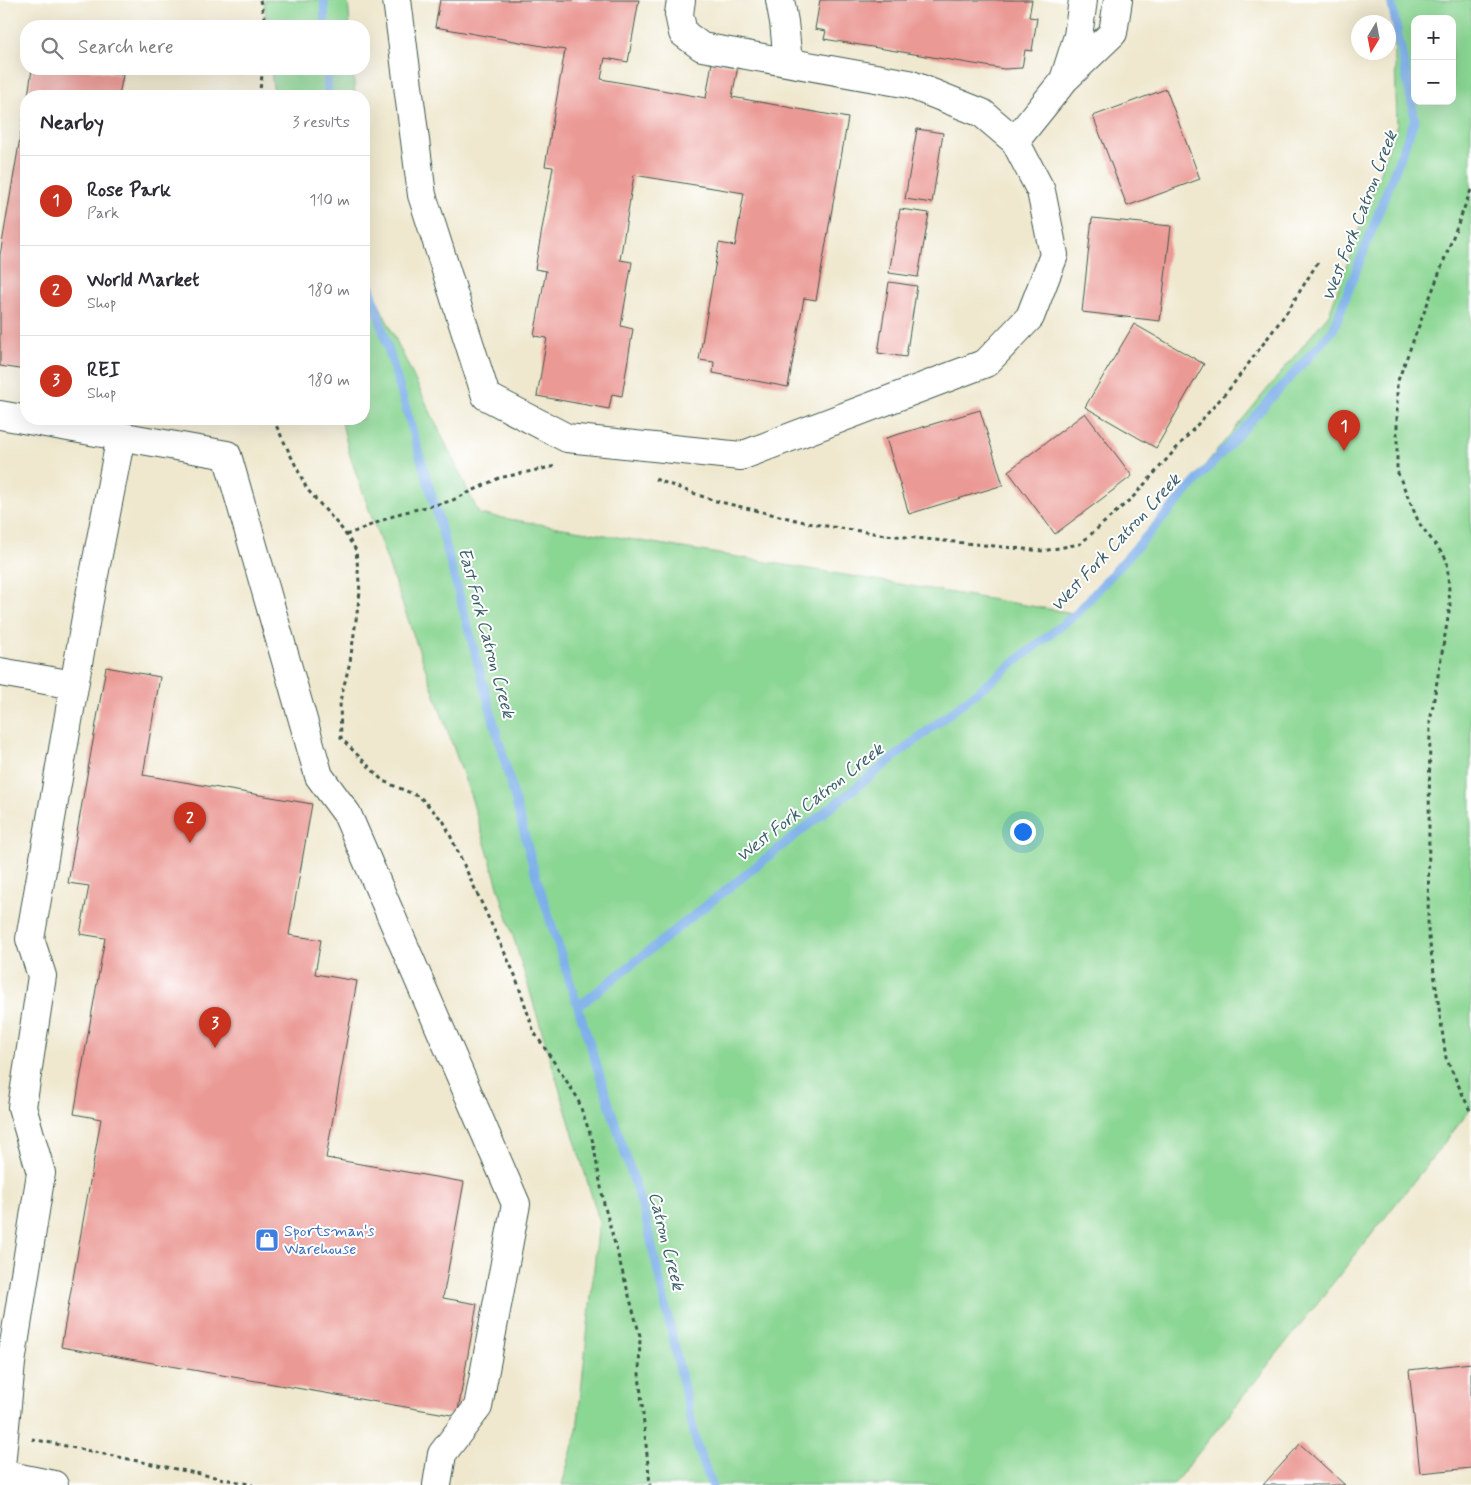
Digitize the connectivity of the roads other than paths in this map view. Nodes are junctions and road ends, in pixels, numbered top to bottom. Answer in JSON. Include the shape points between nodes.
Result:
{"nodes":[{"id":1,"x":397,"y":0,"type":"edge"},
{"id":2,"x":681,"y":0,"type":"edge"},
{"id":3,"x":780,"y":0,"type":"edge"},
{"id":4,"x":1083,"y":0,"type":"edge"},
{"id":5,"x":1118,"y":0,"type":"edge"},
{"id":6,"x":788,"y":62,"type":"junction"},
{"id":7,"x":1064,"y":80,"type":"junction"},
{"id":8,"x":1015,"y":141,"type":"junction"},
{"id":9,"x":0,"y":415,"type":"edge"},
{"id":10,"x":20,"y":418,"type":"edge"},
{"id":11,"x":58,"y":425,"type":"edge"},
{"id":12,"x":121,"y":436,"type":"junction"},
{"id":13,"x":0,"y":672,"type":"edge"},
{"id":14,"x":74,"y":684,"type":"junction"},
{"id":15,"x":0,"y":1475,"type":"edge"},
{"id":16,"x":54,"y":1485,"type":"edge"},
{"id":17,"x":437,"y":1485,"type":"edge"}],
"edges":[{"from":1,"to":8,"type":"street","via":[[422,195],[486,396],[567,438],[741,456],[986,363],[1030,317],[1054,255],[1041,191]]},
{"from":2,"to":6,"type":"street","via":[[678,14],[683,33],[702,47]]},
{"from":3,"to":6,"type":"street"},
{"from":4,"to":7,"type":"street","via":[[1078,36]]},
{"from":5,"to":7,"type":"street","via":[[1113,33]]},
{"from":6,"to":8,"type":"street","via":[[909,84],[982,113]]},
{"from":7,"to":8,"type":"street"},
{"from":9,"to":10,"type":"street"},
{"from":11,"to":12,"type":"street"},
{"from":12,"to":14,"type":"street"},
{"from":12,"to":17,"type":"street","via":[[226,454],[319,776],[347,814],[516,1204],[478,1407],[442,1454]]},
{"from":13,"to":14,"type":"street"},
{"from":14,"to":15,"type":"street","via":[[30,939],[42,976],[22,1107],[41,1173],[11,1363]]},
{"from":15,"to":16,"type":"street"}]}
